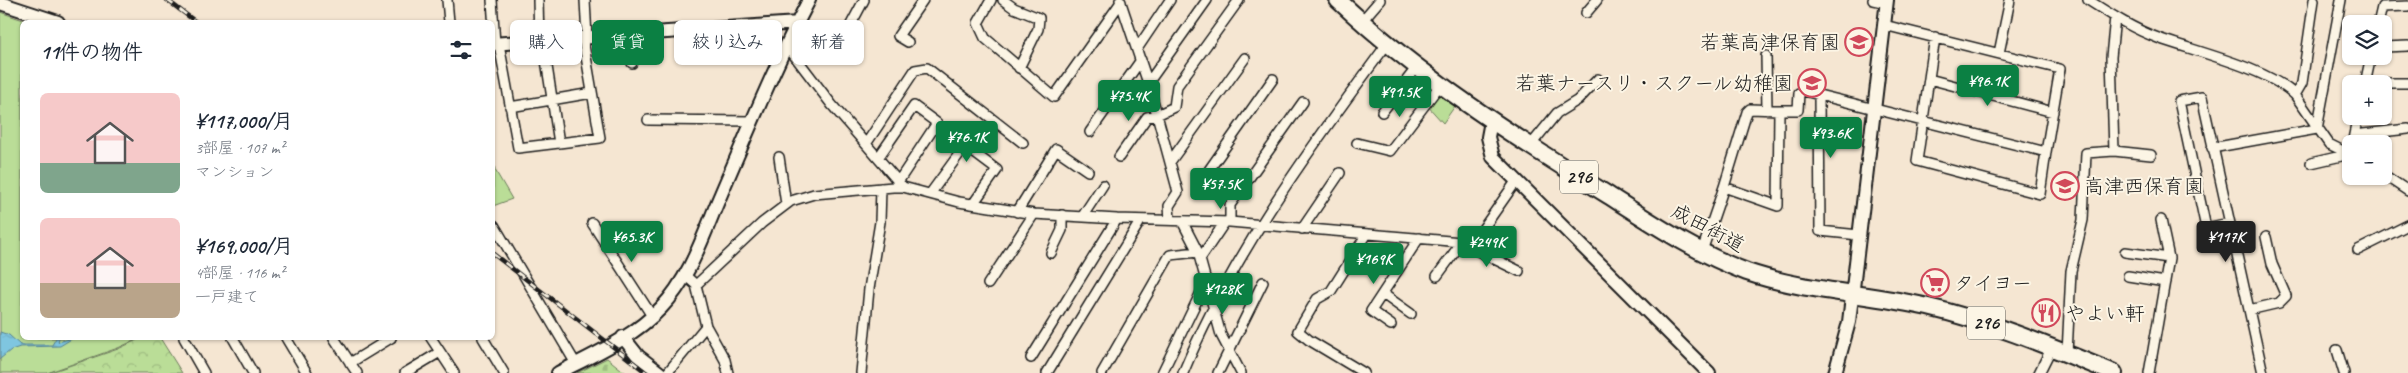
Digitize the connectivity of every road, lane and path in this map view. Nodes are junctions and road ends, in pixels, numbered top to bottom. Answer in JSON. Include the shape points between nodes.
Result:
{"nodes":[{"id":1,"x":447,"y":0,"type":"edge"},
{"id":2,"x":492,"y":0,"type":"edge"},
{"id":3,"x":538,"y":0,"type":"edge"},
{"id":4,"x":585,"y":0,"type":"edge"},
{"id":5,"x":864,"y":0,"type":"edge"},
{"id":6,"x":923,"y":0,"type":"edge"},
{"id":7,"x":992,"y":0,"type":"edge"},
{"id":8,"x":1003,"y":0,"type":"edge"},
{"id":9,"x":1170,"y":0,"type":"edge"},
{"id":10,"x":1207,"y":0,"type":"edge"},
{"id":11,"x":1239,"y":0,"type":"edge"},
{"id":12,"x":1338,"y":0,"type":"edge"},
{"id":13,"x":1380,"y":0,"type":"edge"},
{"id":14,"x":1597,"y":0,"type":"edge"},
{"id":15,"x":1873,"y":0,"type":"edge"},
{"id":16,"x":2010,"y":0,"type":"edge"},
{"id":17,"x":2088,"y":0,"type":"edge"},
{"id":18,"x":2314,"y":0,"type":"edge"},
{"id":19,"x":2342,"y":0,"type":"edge"},
{"id":20,"x":1120,"y":1,"type":"edge"},
{"id":21,"x":805,"y":2,"type":"edge"},
{"id":22,"x":1887,"y":2,"type":"edge"},
{"id":23,"x":0,"y":3,"type":"edge"},
{"id":24,"x":2408,"y":6,"type":"edge"},
{"id":25,"x":1586,"y":13,"type":"dead end"},
{"id":26,"x":2380,"y":15,"type":"edge"},
{"id":27,"x":2115,"y":17,"type":"junction"},
{"id":28,"x":52,"y":20,"type":"edge"},
{"id":29,"x":448,"y":20,"type":"edge"},
{"id":30,"x":493,"y":20,"type":"edge"},
{"id":31,"x":539,"y":20,"type":"edge"},
{"id":32,"x":799,"y":20,"type":"edge"},
{"id":33,"x":853,"y":20,"type":"edge"},
{"id":34,"x":1361,"y":22,"type":"junction"},
{"id":35,"x":792,"y":23,"type":"edge"},
{"id":36,"x":1884,"y":25,"type":"junction"},
{"id":37,"x":664,"y":33,"type":"edge"},
{"id":38,"x":792,"y":34,"type":"edge"},
{"id":39,"x":1935,"y":37,"type":"junction"},
{"id":40,"x":582,"y":39,"type":"edge"},
{"id":41,"x":585,"y":39,"type":"junction"},
{"id":42,"x":592,"y":39,"type":"edge"},
{"id":43,"x":908,"y":42,"type":"dead end"},
{"id":44,"x":510,"y":43,"type":"edge"},
{"id":45,"x":495,"y":44,"type":"edge"},
{"id":46,"x":1387,"y":44,"type":"junction"},
{"id":47,"x":786,"y":46,"type":"junction"},
{"id":48,"x":2408,"y":46,"type":"edge"},
{"id":49,"x":2392,"y":47,"type":"edge"},
{"id":50,"x":1137,"y":49,"type":"junction"},
{"id":51,"x":1999,"y":53,"type":"junction"},
{"id":52,"x":1766,"y":56,"type":"dead end"},
{"id":53,"x":1245,"y":58,"type":"dead end"},
{"id":54,"x":1141,"y":60,"type":"junction"},
{"id":55,"x":545,"y":65,"type":"edge"},
{"id":56,"x":1417,"y":67,"type":"junction"},
{"id":57,"x":1019,"y":68,"type":"junction"},
{"id":58,"x":1272,"y":79,"type":"dead end"},
{"id":59,"x":1598,"y":79,"type":"dead end"},
{"id":60,"x":1929,"y":80,"type":"junction"},
{"id":61,"x":1148,"y":83,"type":"junction"},
{"id":62,"x":2392,"y":83,"type":"edge"},
{"id":63,"x":2408,"y":83,"type":"edge"},
{"id":64,"x":1440,"y":85,"type":"junction"},
{"id":65,"x":592,"y":93,"type":"junction"},
{"id":66,"x":2295,"y":94,"type":"junction"},
{"id":67,"x":1819,"y":95,"type":"junction"},
{"id":68,"x":552,"y":100,"type":"junction"},
{"id":69,"x":1303,"y":102,"type":"dead end"},
{"id":70,"x":510,"y":107,"type":"junction"},
{"id":71,"x":1874,"y":108,"type":"junction"},
{"id":72,"x":1767,"y":110,"type":"junction"},
{"id":73,"x":1779,"y":110,"type":"junction"},
{"id":74,"x":1382,"y":112,"type":"dead end"},
{"id":75,"x":2053,"y":112,"type":"junction"},
{"id":76,"x":1157,"y":115,"type":"junction"},
{"id":77,"x":648,"y":120,"type":"dead end"},
{"id":78,"x":1923,"y":120,"type":"junction"},
{"id":79,"x":753,"y":121,"type":"junction"},
{"id":80,"x":1490,"y":121,"type":"junction"},
{"id":81,"x":2317,"y":129,"type":"junction"},
{"id":82,"x":2408,"y":129,"type":"edge"},
{"id":83,"x":1090,"y":132,"type":"dead end"},
{"id":84,"x":2375,"y":135,"type":"edge"},
{"id":85,"x":1022,"y":142,"type":"dead end"},
{"id":86,"x":558,"y":143,"type":"junction"},
{"id":87,"x":1357,"y":143,"type":"dead end"},
{"id":88,"x":866,"y":144,"type":"junction"},
{"id":89,"x":1530,"y":146,"type":"junction"},
{"id":90,"x":2212,"y":148,"type":"junction"},
{"id":91,"x":2342,"y":149,"type":"edge"},
{"id":92,"x":2114,"y":150,"type":"junction"},
{"id":93,"x":2046,"y":152,"type":"junction"},
{"id":94,"x":2151,"y":155,"type":"dead end"},
{"id":95,"x":2342,"y":155,"type":"edge"},
{"id":96,"x":779,"y":157,"type":"dead end"},
{"id":97,"x":1119,"y":157,"type":"dead end"},
{"id":98,"x":878,"y":158,"type":"junction"},
{"id":99,"x":1170,"y":162,"type":"junction"},
{"id":100,"x":2311,"y":163,"type":"dead end"},
{"id":101,"x":1088,"y":171,"type":"dead end"},
{"id":102,"x":1340,"y":173,"type":"dead end"},
{"id":103,"x":1517,"y":180,"type":"junction"},
{"id":104,"x":2392,"y":180,"type":"edge"},
{"id":105,"x":901,"y":184,"type":"junction"},
{"id":106,"x":1103,"y":185,"type":"dead end"},
{"id":107,"x":1724,"y":187,"type":"junction"},
{"id":108,"x":881,"y":188,"type":"junction"},
{"id":109,"x":2408,"y":191,"type":"edge"},
{"id":110,"x":930,"y":194,"type":"junction"},
{"id":111,"x":1238,"y":194,"type":"junction"},
{"id":112,"x":786,"y":204,"type":"junction"},
{"id":113,"x":973,"y":204,"type":"junction"},
{"id":114,"x":1017,"y":212,"type":"junction"},
{"id":115,"x":1034,"y":214,"type":"junction"},
{"id":116,"x":1062,"y":215,"type":"junction"},
{"id":117,"x":1082,"y":217,"type":"junction"},
{"id":118,"x":1117,"y":219,"type":"junction"},
{"id":119,"x":1141,"y":220,"type":"junction"},
{"id":120,"x":1170,"y":220,"type":"junction"},
{"id":121,"x":2161,"y":220,"type":"dead end"},
{"id":122,"x":1182,"y":221,"type":"junction"},
{"id":123,"x":1227,"y":222,"type":"junction"},
{"id":124,"x":592,"y":223,"type":"dead end"},
{"id":125,"x":2229,"y":223,"type":"junction"},
{"id":126,"x":2408,"y":225,"type":"edge"},
{"id":127,"x":1260,"y":226,"type":"junction"},
{"id":128,"x":495,"y":227,"type":"edge"},
{"id":129,"x":1302,"y":229,"type":"junction"},
{"id":130,"x":1367,"y":234,"type":"junction"},
{"id":131,"x":1860,"y":235,"type":"junction"},
{"id":132,"x":2266,"y":237,"type":"dead end"},
{"id":133,"x":1419,"y":238,"type":"junction"},
{"id":134,"x":1462,"y":242,"type":"junction"},
{"id":135,"x":1473,"y":243,"type":"junction"},
{"id":136,"x":2358,"y":250,"type":"dead end"},
{"id":137,"x":1702,"y":251,"type":"junction"},
{"id":138,"x":2125,"y":252,"type":"dead end"},
{"id":139,"x":1051,"y":253,"type":"dead end"},
{"id":140,"x":1199,"y":256,"type":"junction"},
{"id":141,"x":2169,"y":258,"type":"junction"},
{"id":142,"x":1519,"y":272,"type":"dead end"},
{"id":143,"x":686,"y":276,"type":"junction"},
{"id":144,"x":1437,"y":276,"type":"dead end"},
{"id":145,"x":2128,"y":276,"type":"dead end"},
{"id":146,"x":1206,"y":280,"type":"junction"},
{"id":147,"x":1263,"y":282,"type":"dead end"},
{"id":148,"x":2165,"y":282,"type":"junction"},
{"id":149,"x":988,"y":284,"type":"dead end"},
{"id":150,"x":696,"y":285,"type":"junction"},
{"id":151,"x":1382,"y":294,"type":"junction"},
{"id":152,"x":1852,"y":294,"type":"junction"},
{"id":153,"x":1214,"y":307,"type":"junction"},
{"id":154,"x":2249,"y":310,"type":"junction"},
{"id":155,"x":1411,"y":314,"type":"dead end"},
{"id":156,"x":652,"y":316,"type":"junction"},
{"id":157,"x":1391,"y":325,"type":"dead end"},
{"id":158,"x":706,"y":326,"type":"junction"},
{"id":159,"x":623,"y":337,"type":"junction"},
{"id":160,"x":185,"y":340,"type":"edge"},
{"id":161,"x":235,"y":340,"type":"edge"},
{"id":162,"x":287,"y":340,"type":"edge"},
{"id":163,"x":335,"y":340,"type":"edge"},
{"id":164,"x":388,"y":340,"type":"edge"},
{"id":165,"x":432,"y":340,"type":"edge"},
{"id":166,"x":484,"y":340,"type":"edge"},
{"id":167,"x":1228,"y":350,"type":"junction"},
{"id":168,"x":2060,"y":350,"type":"junction"},
{"id":169,"x":2337,"y":350,"type":"dead end"},
{"id":170,"x":440,"y":352,"type":"junction"},
{"id":171,"x":1031,"y":358,"type":"dead end"},
{"id":172,"x":350,"y":363,"type":"junction"},
{"id":173,"x":576,"y":364,"type":"junction"},
{"id":174,"x":204,"y":373,"type":"edge"},
{"id":175,"x":253,"y":373,"type":"edge"},
{"id":176,"x":307,"y":373,"type":"edge"},
{"id":177,"x":357,"y":373,"type":"edge"},
{"id":178,"x":405,"y":373,"type":"edge"},
{"id":179,"x":454,"y":373,"type":"edge"},
{"id":180,"x":504,"y":373,"type":"edge"},
{"id":181,"x":558,"y":373,"type":"edge"},
{"id":182,"x":660,"y":373,"type":"edge"},
{"id":183,"x":667,"y":373,"type":"edge"},
{"id":184,"x":728,"y":373,"type":"edge"},
{"id":185,"x":861,"y":373,"type":"edge"},
{"id":186,"x":1047,"y":373,"type":"edge"},
{"id":187,"x":1102,"y":373,"type":"edge"},
{"id":188,"x":1162,"y":373,"type":"edge"},
{"id":189,"x":1183,"y":373,"type":"edge"},
{"id":190,"x":1218,"y":373,"type":"edge"},
{"id":191,"x":1241,"y":373,"type":"edge"},
{"id":192,"x":1364,"y":373,"type":"edge"},
{"id":193,"x":1709,"y":373,"type":"edge"},
{"id":194,"x":1835,"y":373,"type":"edge"},
{"id":195,"x":2039,"y":373,"type":"edge"},
{"id":196,"x":2114,"y":373,"type":"edge"},
{"id":197,"x":2149,"y":373,"type":"edge"},
{"id":198,"x":2263,"y":373,"type":"edge"},
{"id":199,"x":2344,"y":373,"type":"edge"}],
"edges":[{"from":1,"to":29,"type":"street"},
{"from":2,"to":30,"type":"street"},
{"from":3,"to":31,"type":"street"},
{"from":4,"to":41,"type":"street"},
{"from":5,"to":33,"type":"street"},
{"from":6,"to":43,"type":"street","via":[[898,36]]},
{"from":7,"to":57,"type":"street","via":[[978,23],[986,38]]},
{"from":8,"to":57,"type":"street","via":[[1038,18],[1038,29]]},
{"from":9,"to":50,"type":"street"},
{"from":10,"to":61,"type":"street"},
{"from":11,"to":76,"type":"street","via":[[1177,86],[1174,107]]},
{"from":12,"to":34,"type":"highway","name":"成田街道","number":"296"},
{"from":13,"to":34,"type":"street"},
{"from":14,"to":25,"type":"street"},
{"from":15,"to":22,"type":"street"},
{"from":16,"to":51,"type":"street"},
{"from":17,"to":27,"type":"street"},
{"from":18,"to":66,"type":"street","via":[[2302,83]]},
{"from":19,"to":81,"type":"street"},
{"from":20,"to":50,"type":"street"},
{"from":20,"to":57,"type":"street","via":[[1054,97]]},
{"from":21,"to":32,"type":"street"},
{"from":22,"to":36,"type":"street"},
{"from":23,"to":28,"type":"street"},
{"from":24,"to":26,"type":"street","via":[[2382,7]]},
{"from":27,"to":66,"type":"street","via":[[2156,37],[2277,80]]},
{"from":27,"to":92,"type":"street","via":[[2111,57]]},
{"from":34,"to":46,"type":"highway","name":"成田街道","number":"296"},
{"from":35,"to":37,"type":"street"},
{"from":36,"to":39,"type":"street"},
{"from":36,"to":71,"type":"street"},
{"from":38,"to":47,"type":"street"},
{"from":39,"to":51,"type":"street"},
{"from":39,"to":60,"type":"street"},
{"from":40,"to":41,"type":"street"},
{"from":41,"to":42,"type":"street"},
{"from":41,"to":65,"type":"street"},
{"from":44,"to":45,"type":"street"},
{"from":45,"to":70,"type":"street"},
{"from":46,"to":56,"type":"highway","name":"成田街道","number":"296"},
{"from":46,"to":127,"type":"street","via":[[1310,148]]},
{"from":47,"to":79,"type":"street"},
{"from":47,"to":88,"type":"street"},
{"from":48,"to":49,"type":"street"},
{"from":50,"to":54,"type":"street"},
{"from":51,"to":75,"type":"street","via":[[2060,68]]},
{"from":52,"to":72,"type":"street"},
{"from":53,"to":99,"type":"street"},
{"from":54,"to":61,"type":"street"},
{"from":54,"to":83,"type":"street"},
{"from":55,"to":68,"type":"street"},
{"from":56,"to":64,"type":"highway","name":"成田街道","number":"296"},
{"from":56,"to":74,"type":"street"},
{"from":58,"to":111,"type":"street","via":[[1209,170]]},
{"from":59,"to":89,"type":"street","via":[[1578,100],[1557,113]]},
{"from":60,"to":75,"type":"street"},
{"from":60,"to":78,"type":"street"},
{"from":61,"to":76,"type":"street"},
{"from":62,"to":63,"type":"street"},
{"from":64,"to":80,"type":"highway","name":"成田街道","number":"296"},
{"from":64,"to":87,"type":"street","via":[[1390,151]]},
{"from":65,"to":68,"type":"street"},
{"from":65,"to":86,"type":"street","via":[[600,138]]},
{"from":66,"to":81,"type":"street"},
{"from":67,"to":71,"type":"street"},
{"from":67,"to":73,"type":"street","via":[[1805,91],[1799,93],[1798,110]]},
{"from":67,"to":131,"type":"street","via":[[1820,231]]},
{"from":68,"to":70,"type":"street"},
{"from":68,"to":86,"type":"street"},
{"from":69,"to":111,"type":"street"},
{"from":70,"to":86,"type":"street","via":[[518,148]]},
{"from":71,"to":78,"type":"street"},
{"from":71,"to":131,"type":"street"},
{"from":72,"to":73,"type":"street"},
{"from":72,"to":107,"type":"street","via":[[1750,109],[1747,112]]},
{"from":73,"to":107,"type":"street","via":[[1778,206]]},
{"from":75,"to":93,"type":"street"},
{"from":76,"to":97,"type":"street","via":[[1147,117]]},
{"from":76,"to":99,"type":"street"},
{"from":77,"to":79,"type":"street"},
{"from":78,"to":93,"type":"street"},
{"from":78,"to":93,"type":"street","via":[[1917,162],[2040,194]]},
{"from":79,"to":143,"type":"street"},
{"from":80,"to":89,"type":"highway","name":"成田街道","number":"296"},
{"from":80,"to":103,"type":"street","via":[[1488,137],[1493,157]]},
{"from":81,"to":90,"type":"street"},
{"from":81,"to":91,"type":"street","via":[[2329,144]]},
{"from":82,"to":84,"type":"street"},
{"from":85,"to":88,"type":"street","via":[[927,68],[915,70]]},
{"from":88,"to":98,"type":"street"},
{"from":89,"to":137,"type":"highway","name":"成田街道","number":"296"},
{"from":90,"to":125,"type":"street"},
{"from":90,"to":125,"type":"street","via":[[2202,97],[2179,102],[2206,228]]},
{"from":92,"to":94,"type":"street"},
{"from":92,"to":168,"type":"street","via":[[2086,153],[2084,220],[2071,270]]},
{"from":95,"to":100,"type":"street"},
{"from":96,"to":112,"type":"street"},
{"from":98,"to":105,"type":"street"},
{"from":98,"to":105,"type":"street","via":[[914,106],[937,123]]},
{"from":99,"to":120,"type":"street","via":[[1178,192],[1169,206]]},
{"from":101,"to":114,"type":"street","via":[[1056,149]]},
{"from":102,"to":129,"type":"street"},
{"from":103,"to":135,"type":"street"},
{"from":103,"to":193,"type":"street"},
{"from":104,"to":109,"type":"street"},
{"from":105,"to":108,"type":"street"},
{"from":105,"to":110,"type":"street"},
{"from":106,"to":117,"type":"street"},
{"from":107,"to":137,"type":"street"},
{"from":108,"to":112,"type":"street","via":[[814,194]]},
{"from":108,"to":185,"type":"street","via":[[880,222],[869,289]]},
{"from":110,"to":113,"type":"street"},
{"from":110,"to":113,"type":"street","via":[[965,146],[997,170]]},
{"from":111,"to":123,"type":"street","via":[[1230,205]]},
{"from":112,"to":150,"type":"street"},
{"from":113,"to":114,"type":"street"},
{"from":114,"to":115,"type":"street"},
{"from":115,"to":116,"type":"street"},
{"from":115,"to":149,"type":"street"},
{"from":116,"to":117,"type":"street"},
{"from":116,"to":139,"type":"street","via":[[1062,230]]},
{"from":117,"to":118,"type":"street"},
{"from":118,"to":119,"type":"street"},
{"from":118,"to":171,"type":"street"},
{"from":119,"to":120,"type":"street"},
{"from":119,"to":186,"type":"street"},
{"from":120,"to":122,"type":"street"},
{"from":121,"to":141,"type":"street"},
{"from":122,"to":123,"type":"street"},
{"from":122,"to":140,"type":"street"},
{"from":123,"to":127,"type":"street"},
{"from":123,"to":140,"type":"street"},
{"from":124,"to":156,"type":"street"},
{"from":125,"to":154,"type":"street"},
{"from":126,"to":136,"type":"street"},
{"from":127,"to":129,"type":"street"},
{"from":127,"to":153,"type":"street"},
{"from":128,"to":173,"type":"street"},
{"from":129,"to":130,"type":"street"},
{"from":130,"to":133,"type":"street"},
{"from":130,"to":192,"type":"street","via":[[1331,291],[1317,299],[1298,331]]},
{"from":131,"to":152,"type":"street"},
{"from":132,"to":154,"type":"street","via":[[2272,264],[2286,296],[2280,303]]},
{"from":133,"to":134,"type":"street"},
{"from":133,"to":151,"type":"street"},
{"from":134,"to":135,"type":"street"},
{"from":134,"to":144,"type":"street"},
{"from":135,"to":142,"type":"street","via":[[1478,251]]},
{"from":137,"to":152,"type":"highway","name":"成田街道","number":"296","via":[[1768,279]]},
{"from":138,"to":141,"type":"street"},
{"from":140,"to":146,"type":"street"},
{"from":140,"to":187,"type":"street","via":[[1170,255]]},
{"from":141,"to":148,"type":"street"},
{"from":143,"to":150,"type":"street"},
{"from":143,"to":156,"type":"street"},
{"from":145,"to":148,"type":"street"},
{"from":146,"to":153,"type":"street"},
{"from":146,"to":188,"type":"street"},
{"from":147,"to":167,"type":"street"},
{"from":148,"to":197,"type":"street"},
{"from":150,"to":158,"type":"street"},
{"from":151,"to":155,"type":"street"},
{"from":151,"to":157,"type":"street","via":[[1372,311]]},
{"from":152,"to":168,"type":"highway","name":"成田街道","number":"296","via":[[1958,315]]},
{"from":152,"to":194,"type":"street","via":[[1844,344]]},
{"from":153,"to":167,"type":"street"},
{"from":153,"to":189,"type":"street"},
{"from":154,"to":198,"type":"street"},
{"from":156,"to":159,"type":"street"},
{"from":158,"to":183,"type":"street"},
{"from":158,"to":184,"type":"street","via":[[725,360]]},
{"from":159,"to":173,"type":"street"},
{"from":159,"to":182,"type":"street","via":[[638,356]]},
{"from":160,"to":174,"type":"street"},
{"from":161,"to":175,"type":"street"},
{"from":162,"to":176,"type":"street"},
{"from":163,"to":172,"type":"street"},
{"from":164,"to":172,"type":"street"},
{"from":165,"to":170,"type":"street"},
{"from":166,"to":180,"type":"street"},
{"from":167,"to":190,"type":"street"},
{"from":167,"to":191,"type":"street"},
{"from":168,"to":195,"type":"street"},
{"from":168,"to":196,"type":"highway","name":"成田街道","number":"296"},
{"from":169,"to":199,"type":"street"},
{"from":170,"to":178,"type":"street"},
{"from":170,"to":179,"type":"street"},
{"from":172,"to":177,"type":"street"},
{"from":173,"to":181,"type":"street"}]}
